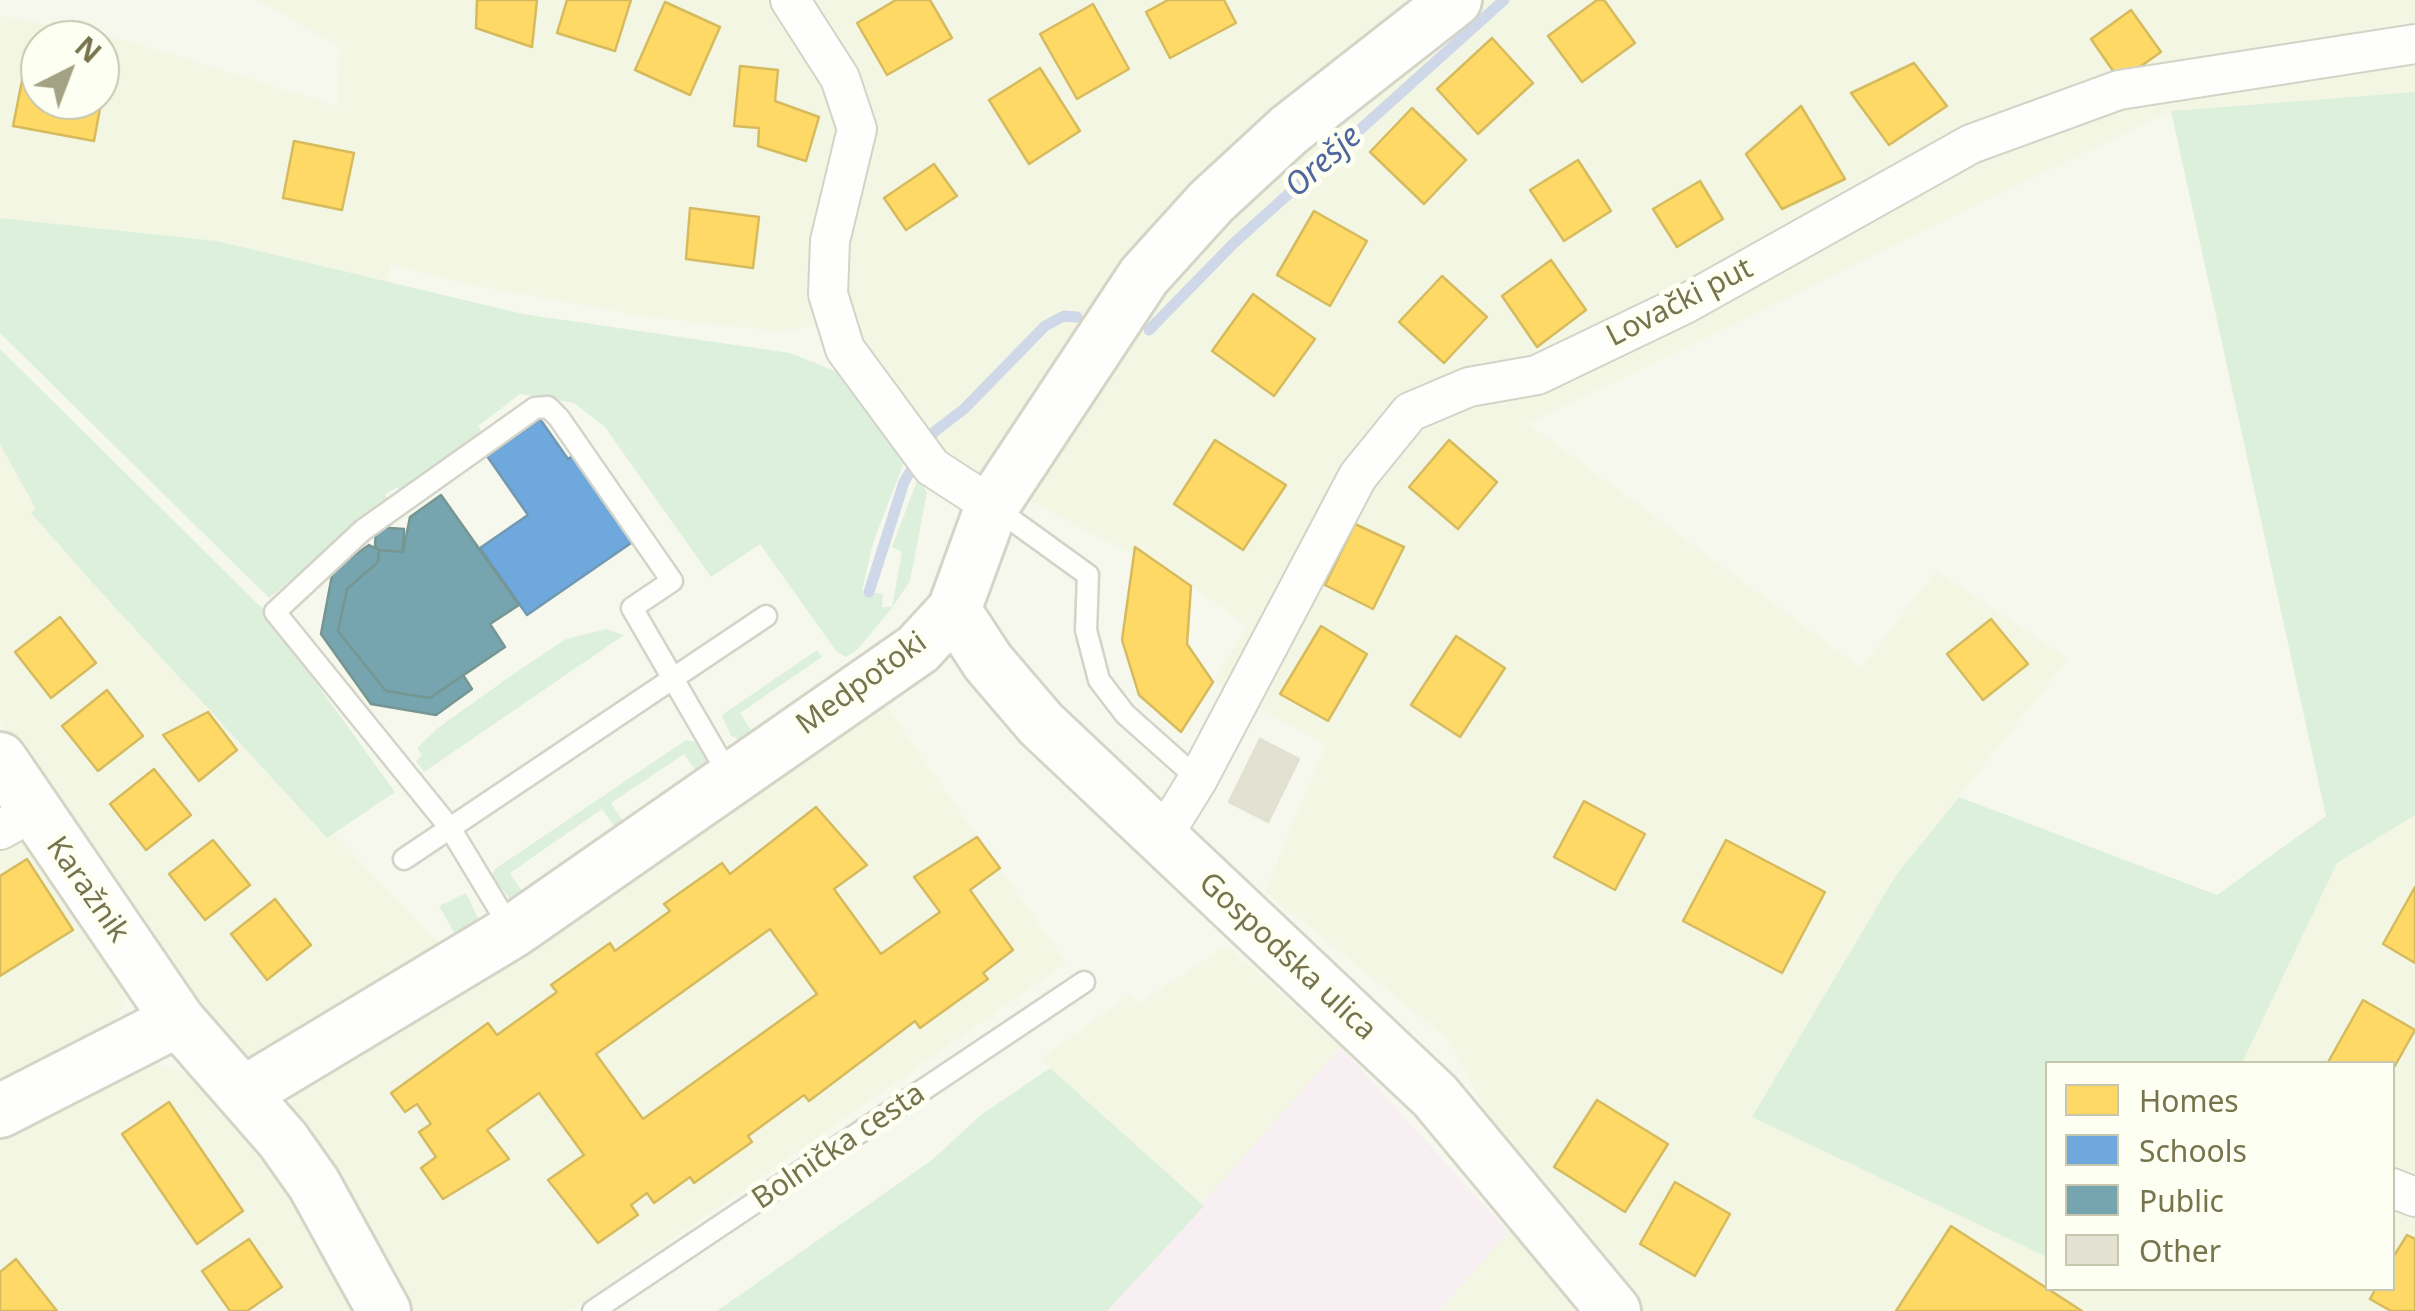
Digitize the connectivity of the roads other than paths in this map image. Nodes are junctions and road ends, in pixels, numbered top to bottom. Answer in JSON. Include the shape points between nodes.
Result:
{"nodes":[{"id":1,"x":790,"y":0,"type":"edge"},
{"id":2,"x":1454,"y":0,"type":"edge"},
{"id":3,"x":2415,"y":44,"type":"edge"},
{"id":4,"x":992,"y":506,"type":"junction"},
{"id":5,"x":954,"y":610,"type":"junction"},
{"id":6,"x":766,"y":616,"type":"dead end"},
{"id":7,"x":672,"y":678,"type":"junction"},
{"id":8,"x":0,"y":759,"type":"edge"},
{"id":9,"x":730,"y":778,"type":"junction"},
{"id":10,"x":1198,"y":779,"type":"junction"},
{"id":11,"x":16,"y":821,"type":"edge"},
{"id":12,"x":450,"y":828,"type":"junction"},
{"id":13,"x":1161,"y":839,"type":"junction"},
{"id":14,"x":404,"y":859,"type":"dead end"},
{"id":15,"x":512,"y":931,"type":"junction"},
{"id":16,"x":1084,"y":982,"type":"dead end"},
{"id":17,"x":178,"y":1020,"type":"junction"},
{"id":18,"x":244,"y":1093,"type":"junction"},
{"id":19,"x":0,"y":1111,"type":"edge"},
{"id":20,"x":384,"y":1311,"type":"edge"},
{"id":21,"x":593,"y":1311,"type":"edge"},
{"id":22,"x":1614,"y":1311,"type":"edge"}],
"edges":[{"from":1,"to":4,"type":"street","via":[[840,78],[857,129],[830,241],[828,294],[846,349],[932,467]]},
{"from":2,"to":4,"type":"street","name":"Medpotoki","via":[[1288,130],[1210,202],[1144,276]]},
{"from":3,"to":10,"type":"street","name":"Lovački put","via":[[2119,90],[1971,144],[1688,303],[1571,359],[1537,375],[1469,387],[1410,412],[1358,476]]},
{"from":4,"to":5,"type":"street","name":"Medpotoki"},
{"from":4,"to":10,"type":"lane","via":[[1088,575],[1086,630],[1099,680],[1125,714]]},
{"from":5,"to":9,"type":"street","name":"Medpotoki","via":[[918,648]]},
{"from":5,"to":13,"type":"street","name":"Gospodska ulica","via":[[1040,724]]},
{"from":6,"to":7,"type":"lane"},
{"from":7,"to":9,"type":"lane"},
{"from":7,"to":12,"type":"lane"},
{"from":7,"to":12,"type":"lane","via":[[632,608],[672,582],[559,418],[548,407],[535,408],[363,530],[275,612]]},
{"from":8,"to":11,"type":"street","name":"Karažnik"},
{"from":9,"to":15,"type":"street","name":"Medpotoki"},
{"from":10,"to":13,"type":"street","name":"Lovački put"},
{"from":11,"to":17,"type":"street","name":"Karažnik"},
{"from":12,"to":14,"type":"lane"},
{"from":12,"to":15,"type":"lane"},
{"from":13,"to":22,"type":"street","name":"Gospodska ulica","via":[[1435,1096]]},
{"from":15,"to":18,"type":"street","name":"Medpotoki"},
{"from":16,"to":21,"type":"lane","name":"Bolnička cesta"},
{"from":17,"to":18,"type":"street"},
{"from":17,"to":19,"type":"street"},
{"from":18,"to":20,"type":"street","via":[[314,1184]]}]}
